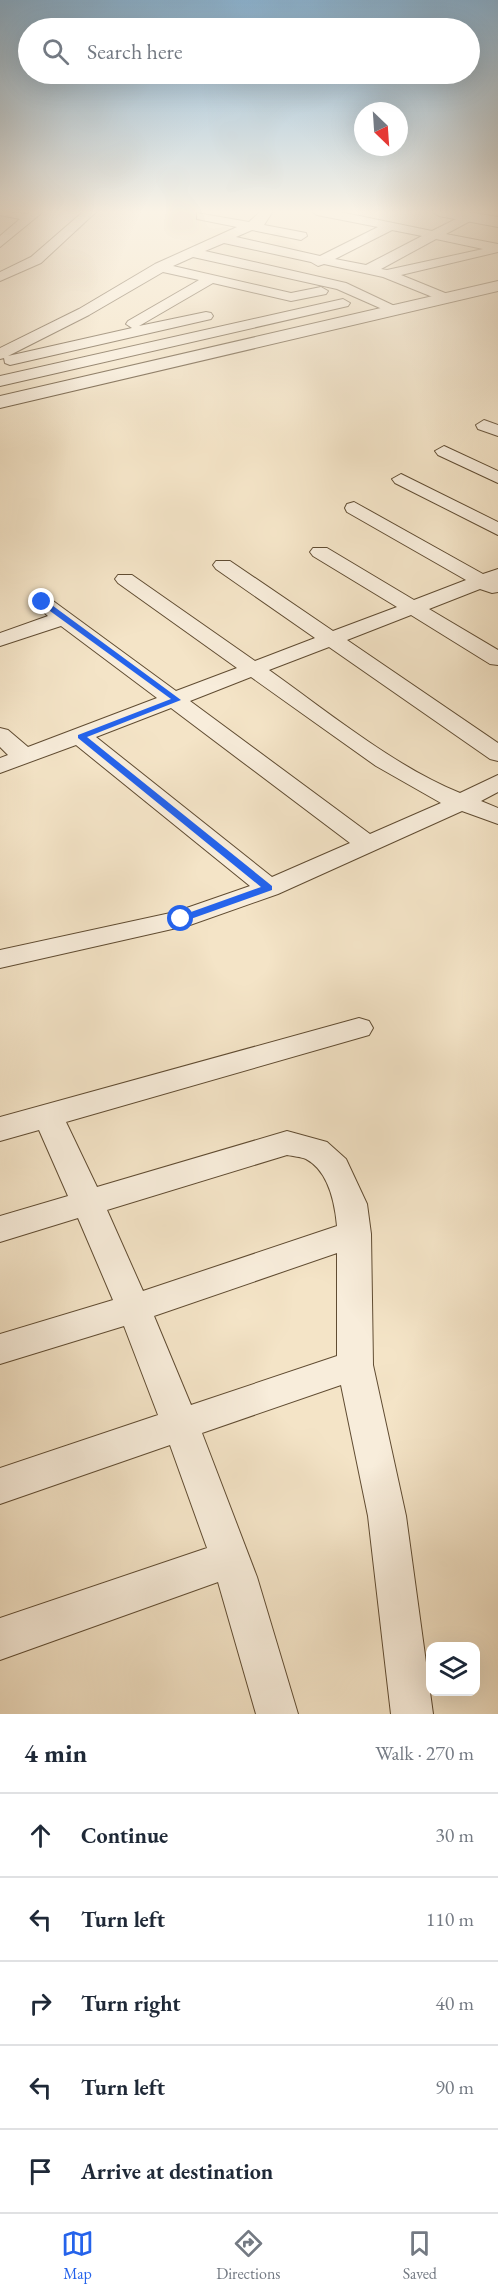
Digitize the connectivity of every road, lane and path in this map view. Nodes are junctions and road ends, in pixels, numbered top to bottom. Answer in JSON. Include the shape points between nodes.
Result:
{"nodes":[{"id":1,"x":118,"y":291,"type":"edge"},
{"id":2,"x":192,"y":291,"type":"edge"},
{"id":3,"x":264,"y":291,"type":"edge"},
{"id":4,"x":318,"y":291,"type":"edge"},
{"id":5,"x":352,"y":291,"type":"edge"},
{"id":6,"x":429,"y":291,"type":"edge"},
{"id":7,"x":476,"y":291,"type":"edge"},
{"id":8,"x":291,"y":297,"type":"junction"},
{"id":9,"x":445,"y":298,"type":"junction"},
{"id":10,"x":343,"y":303,"type":"dead end"},
{"id":11,"x":258,"y":305,"type":"dead end"},
{"id":12,"x":394,"y":309,"type":"junction"},
{"id":13,"x":225,"y":312,"type":"dead end"},
{"id":14,"x":78,"y":314,"type":"junction"},
{"id":15,"x":134,"y":328,"type":"junction"},
{"id":16,"x":160,"y":344,"type":"junction"},
{"id":17,"x":0,"y":354,"type":"edge"},
{"id":18,"x":184,"y":360,"type":"junction"},
{"id":19,"x":0,"y":362,"type":"edge"},
{"id":20,"x":0,"y":381,"type":"edge"},
{"id":21,"x":0,"y":402,"type":"edge"},
{"id":22,"x":444,"y":451,"type":"dead end"},
{"id":23,"x":401,"y":478,"type":"dead end"},
{"id":24,"x":498,"y":478,"type":"edge"},
{"id":25,"x":354,"y":508,"type":"dead end"},
{"id":26,"x":498,"y":529,"type":"edge"},
{"id":27,"x":320,"y":552,"type":"dead end"},
{"id":28,"x":223,"y":565,"type":"dead end"},
{"id":29,"x":125,"y":579,"type":"dead end"},
{"id":30,"x":493,"y":582,"type":"edge"},
{"id":31,"x":42,"y":602,"type":"dead end"},
{"id":32,"x":412,"y":608,"type":"junction"},
{"id":33,"x":64,"y":618,"type":"junction"},
{"id":34,"x":334,"y":639,"type":"junction"},
{"id":35,"x":0,"y":640,"type":"edge"},
{"id":36,"x":498,"y":659,"type":"edge"},
{"id":37,"x":254,"y":669,"type":"junction"},
{"id":38,"x":177,"y":700,"type":"junction"},
{"id":39,"x":0,"y":735,"type":"edge"},
{"id":40,"x":81,"y":736,"type":"junction"},
{"id":41,"x":498,"y":754,"type":"edge"},
{"id":42,"x":26,"y":757,"type":"junction"},
{"id":43,"x":0,"y":766,"type":"edge"},
{"id":44,"x":498,"y":782,"type":"edge"},
{"id":45,"x":460,"y":803,"type":"junction"},
{"id":46,"x":498,"y":817,"type":"edge"},
{"id":47,"x":368,"y":844,"type":"junction"},
{"id":48,"x":268,"y":888,"type":"junction"},
{"id":49,"x":0,"y":959,"type":"edge"},
{"id":50,"x":359,"y":1028,"type":"dead end"},
{"id":51,"x":48,"y":1116,"type":"junction"},
{"id":52,"x":0,"y":1129,"type":"edge"},
{"id":53,"x":89,"y":1203,"type":"junction"},
{"id":54,"x":0,"y":1229,"type":"edge"},
{"id":55,"x":354,"y":1234,"type":"junction"},
{"id":56,"x":132,"y":1309,"type":"junction"},
{"id":57,"x":0,"y":1349,"type":"edge"},
{"id":58,"x":355,"y":1365,"type":"junction"},
{"id":59,"x":180,"y":1424,"type":"junction"},
{"id":60,"x":0,"y":1486,"type":"edge"},
{"id":61,"x":230,"y":1559,"type":"junction"},
{"id":62,"x":0,"y":1639,"type":"edge"},
{"id":63,"x":405,"y":1712,"type":"edge"},
{"id":64,"x":277,"y":1714,"type":"edge"}],
"edges":[{"from":1,"to":14,"type":"street"},
{"from":2,"to":15,"type":"street"},
{"from":3,"to":8,"type":"street"},
{"from":4,"to":8,"type":"street"},
{"from":5,"to":12,"type":"street"},
{"from":6,"to":9,"type":"street"},
{"from":7,"to":9,"type":"street"},
{"from":8,"to":11,"type":"street"},
{"from":9,"to":12,"type":"street"},
{"from":10,"to":16,"type":"street"},
{"from":12,"to":18,"type":"street"},
{"from":13,"to":15,"type":"street"},
{"from":14,"to":15,"type":"street"},
{"from":14,"to":17,"type":"street"},
{"from":15,"to":16,"type":"street"},
{"from":15,"to":19,"type":"street"},
{"from":16,"to":18,"type":"street"},
{"from":16,"to":20,"type":"street"},
{"from":18,"to":21,"type":"street"},
{"from":22,"to":24,"type":"street"},
{"from":23,"to":26,"type":"street"},
{"from":25,"to":30,"type":"street"},
{"from":27,"to":32,"type":"street"},
{"from":28,"to":34,"type":"street"},
{"from":29,"to":37,"type":"street"},
{"from":30,"to":32,"type":"street"},
{"from":31,"to":33,"type":"street"},
{"from":32,"to":34,"type":"street"},
{"from":32,"to":36,"type":"street"},
{"from":33,"to":35,"type":"street"},
{"from":33,"to":38,"type":"street"},
{"from":34,"to":37,"type":"street"},
{"from":34,"to":41,"type":"street"},
{"from":37,"to":38,"type":"street"},
{"from":37,"to":45,"type":"street","via":[[384,761]]},
{"from":38,"to":40,"type":"street"},
{"from":38,"to":47,"type":"street"},
{"from":39,"to":42,"type":"street"},
{"from":40,"to":42,"type":"street"},
{"from":40,"to":48,"type":"street"},
{"from":42,"to":43,"type":"street"},
{"from":44,"to":45,"type":"street"},
{"from":45,"to":46,"type":"street"},
{"from":45,"to":47,"type":"street"},
{"from":47,"to":48,"type":"street"},
{"from":48,"to":49,"type":"street","via":[[181,919]]},
{"from":50,"to":51,"type":"street"},
{"from":51,"to":52,"type":"street"},
{"from":51,"to":53,"type":"street"},
{"from":53,"to":54,"type":"street"},
{"from":53,"to":55,"type":"street","via":[[287,1143],[316,1150],[335,1168],[351,1204]]},
{"from":53,"to":56,"type":"street"},
{"from":55,"to":56,"type":"street"},
{"from":55,"to":58,"type":"street"},
{"from":56,"to":57,"type":"street"},
{"from":56,"to":59,"type":"street"},
{"from":58,"to":59,"type":"street"},
{"from":58,"to":63,"type":"street","via":[[387,1516]]},
{"from":59,"to":60,"type":"street"},
{"from":59,"to":61,"type":"street"},
{"from":61,"to":62,"type":"street"},
{"from":61,"to":64,"type":"street"}]}
